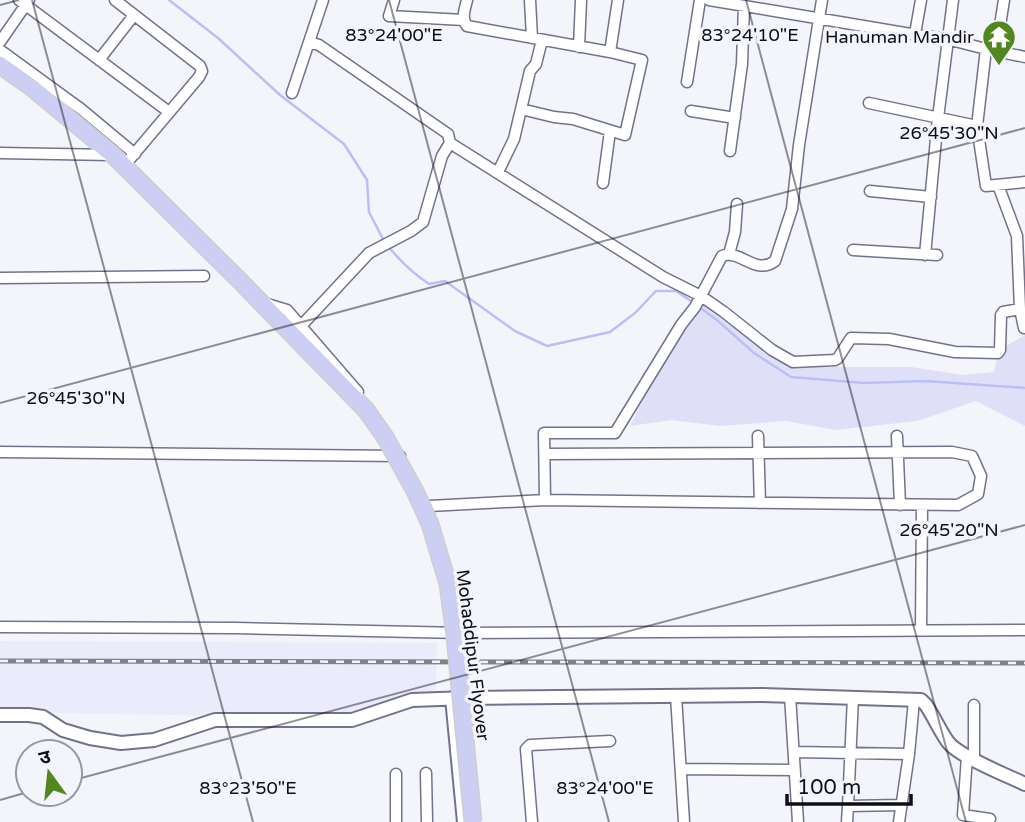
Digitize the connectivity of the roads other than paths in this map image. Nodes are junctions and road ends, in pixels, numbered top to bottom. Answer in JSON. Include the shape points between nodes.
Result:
{"nodes":[{"id":1,"x":115,"y":0,"type":"edge"},
{"id":2,"x":323,"y":0,"type":"edge"},
{"id":3,"x":394,"y":0,"type":"edge"},
{"id":4,"x":467,"y":0,"type":"edge"},
{"id":5,"x":530,"y":0,"type":"edge"},
{"id":6,"x":581,"y":0,"type":"edge"},
{"id":7,"x":618,"y":0,"type":"edge"},
{"id":8,"x":700,"y":0,"type":"edge"},
{"id":9,"x":709,"y":0,"type":"edge"},
{"id":10,"x":821,"y":0,"type":"edge"},
{"id":11,"x":921,"y":0,"type":"edge"},
{"id":12,"x":953,"y":0,"type":"edge"},
{"id":13,"x":1004,"y":0,"type":"edge"},
{"id":14,"x":25,"y":2,"type":"edge"},
{"id":15,"x":750,"y":4,"type":"edge"},
{"id":16,"x":134,"y":15,"type":"junction"},
{"id":17,"x":819,"y":19,"type":"junction"},
{"id":18,"x":464,"y":20,"type":"junction"},
{"id":19,"x":915,"y":34,"type":"junction"},
{"id":20,"x":947,"y":38,"type":"junction"},
{"id":21,"x":537,"y":39,"type":"junction"},
{"id":22,"x":0,"y":42,"type":"edge"},
{"id":23,"x":309,"y":42,"type":"junction"},
{"id":24,"x":579,"y":47,"type":"junction"},
{"id":25,"x":0,"y":50,"type":"edge"},
{"id":26,"x":991,"y":50,"type":"junction"},
{"id":27,"x":610,"y":52,"type":"junction"},
{"id":28,"x":1025,"y":57,"type":"edge"},
{"id":29,"x":99,"y":60,"type":"junction"},
{"id":30,"x":0,"y":65,"type":"edge"},
{"id":31,"x":687,"y":82,"type":"dead end"},
{"id":32,"x":292,"y":93,"type":"dead end"},
{"id":33,"x":869,"y":103,"type":"dead end"},
{"id":34,"x":520,"y":110,"type":"junction"},
{"id":35,"x":691,"y":111,"type":"dead end"},
{"id":36,"x":169,"y":113,"type":"junction"},
{"id":37,"x":735,"y":118,"type":"junction"},
{"id":38,"x":938,"y":118,"type":"junction"},
{"id":39,"x":977,"y":126,"type":"junction"},
{"id":40,"x":610,"y":131,"type":"junction"},
{"id":41,"x":450,"y":143,"type":"junction"},
{"id":42,"x":730,"y":151,"type":"dead end"},
{"id":43,"x":0,"y":153,"type":"edge"},
{"id":44,"x":124,"y":158,"type":"junction"},
{"id":45,"x":498,"y":172,"type":"junction"},
{"id":46,"x":1025,"y":182,"type":"edge"},
{"id":47,"x":603,"y":183,"type":"dead end"},
{"id":48,"x":998,"y":185,"type":"junction"},
{"id":49,"x":870,"y":191,"type":"dead end"},
{"id":50,"x":931,"y":197,"type":"junction"},
{"id":51,"x":737,"y":204,"type":"dead end"},
{"id":52,"x":853,"y":250,"type":"dead end"},
{"id":53,"x":729,"y":254,"type":"junction"},
{"id":54,"x":925,"y":255,"type":"junction"},
{"id":55,"x":937,"y":255,"type":"dead end"},
{"id":56,"x":204,"y":276,"type":"dead end"},
{"id":57,"x":0,"y":278,"type":"edge"},
{"id":58,"x":699,"y":301,"type":"junction"},
{"id":59,"x":261,"y":302,"type":"junction"},
{"id":60,"x":1020,"y":309,"type":"junction"},
{"id":61,"x":301,"y":326,"type":"junction"},
{"id":62,"x":1024,"y":328,"type":"edge"},
{"id":63,"x":615,"y":433,"type":"junction"},
{"id":64,"x":758,"y":436,"type":"dead end"},
{"id":65,"x":897,"y":436,"type":"dead end"},
{"id":66,"x":0,"y":452,"type":"edge"},
{"id":67,"x":759,"y":453,"type":"junction"},
{"id":68,"x":898,"y":453,"type":"junction"},
{"id":69,"x":545,"y":454,"type":"junction"},
{"id":70,"x":614,"y":454,"type":"junction"},
{"id":71,"x":404,"y":456,"type":"junction"},
{"id":72,"x":545,"y":500,"type":"junction"},
{"id":73,"x":760,"y":503,"type":"junction"},
{"id":74,"x":900,"y":505,"type":"junction"},
{"id":75,"x":922,"y":505,"type":"junction"},
{"id":76,"x":429,"y":506,"type":"junction"},
{"id":77,"x":0,"y":627,"type":"edge"},
{"id":78,"x":920,"y":630,"type":"junction"},
{"id":79,"x":1025,"y":630,"type":"edge"},
{"id":80,"x":460,"y":633,"type":"junction"},
{"id":81,"x":676,"y":695,"type":"junction"},
{"id":82,"x":790,"y":695,"type":"junction"},
{"id":83,"x":853,"y":697,"type":"junction"},
{"id":84,"x":452,"y":698,"type":"junction"},
{"id":85,"x":469,"y":698,"type":"junction"},
{"id":86,"x":914,"y":700,"type":"junction"},
{"id":87,"x":974,"y":705,"type":"dead end"},
{"id":88,"x":0,"y":715,"type":"edge"},
{"id":89,"x":610,"y":741,"type":"dead end"},
{"id":90,"x":795,"y":752,"type":"junction"},
{"id":91,"x":851,"y":753,"type":"junction"},
{"id":92,"x":909,"y":754,"type":"junction"},
{"id":93,"x":971,"y":758,"type":"junction"},
{"id":94,"x":681,"y":769,"type":"junction"},
{"id":95,"x":794,"y":770,"type":"junction"},
{"id":96,"x":426,"y":773,"type":"dead end"},
{"id":97,"x":396,"y":774,"type":"dead end"},
{"id":98,"x":1025,"y":784,"type":"edge"},
{"id":99,"x":901,"y":805,"type":"junction"},
{"id":100,"x":848,"y":806,"type":"junction"},
{"id":101,"x":990,"y":819,"type":"dead end"},
{"id":102,"x":396,"y":822,"type":"edge"},
{"id":103,"x":427,"y":822,"type":"edge"},
{"id":104,"x":464,"y":822,"type":"edge"},
{"id":105,"x":473,"y":822,"type":"edge"},
{"id":106,"x":480,"y":822,"type":"edge"},
{"id":107,"x":532,"y":822,"type":"edge"},
{"id":108,"x":684,"y":822,"type":"edge"},
{"id":109,"x":798,"y":822,"type":"edge"},
{"id":110,"x":847,"y":822,"type":"edge"},
{"id":111,"x":899,"y":822,"type":"edge"}],
"edges":[{"from":1,"to":16,"type":"street"},
{"from":2,"to":23,"type":"street"},
{"from":3,"to":18,"type":"street","via":[[390,16]]},
{"from":4,"to":18,"type":"street"},
{"from":5,"to":21,"type":"street"},
{"from":6,"to":24,"type":"street"},
{"from":7,"to":27,"type":"street"},
{"from":8,"to":31,"type":"street"},
{"from":9,"to":15,"type":"street"},
{"from":10,"to":17,"type":"street"},
{"from":11,"to":19,"type":"street"},
{"from":12,"to":20,"type":"street"},
{"from":13,"to":26,"type":"street"},
{"from":14,"to":22,"type":"street"},
{"from":14,"to":29,"type":"street"},
{"from":15,"to":17,"type":"street"},
{"from":15,"to":37,"type":"street"},
{"from":16,"to":29,"type":"street"},
{"from":16,"to":36,"type":"street","via":[[201,68],[199,77]]},
{"from":17,"to":19,"type":"street"},
{"from":17,"to":53,"type":"street","via":[[792,209],[775,261],[762,267]]},
{"from":18,"to":21,"type":"street","via":[[467,26]]},
{"from":19,"to":20,"type":"street"},
{"from":20,"to":26,"type":"street"},
{"from":20,"to":38,"type":"street"},
{"from":21,"to":24,"type":"street"},
{"from":21,"to":34,"type":"street","via":[[536,64]]},
{"from":23,"to":32,"type":"street"},
{"from":23,"to":41,"type":"street","via":[[448,134]]},
{"from":24,"to":27,"type":"street"},
{"from":25,"to":44,"type":"street","via":[[81,109]]},
{"from":26,"to":28,"type":"street"},
{"from":26,"to":39,"type":"street"},
{"from":27,"to":40,"type":"street","via":[[642,61],[626,133]]},
{"from":29,"to":36,"type":"street"},
{"from":30,"to":44,"type":"highway","name":"Mohaddipur Flyover"},
{"from":33,"to":38,"type":"street"},
{"from":34,"to":40,"type":"street"},
{"from":34,"to":45,"type":"street","via":[[514,139]]},
{"from":35,"to":37,"type":"street"},
{"from":36,"to":44,"type":"street"},
{"from":37,"to":42,"type":"street"},
{"from":38,"to":39,"type":"street"},
{"from":38,"to":50,"type":"street"},
{"from":39,"to":48,"type":"street","via":[[985,185]]},
{"from":40,"to":47,"type":"street"},
{"from":41,"to":45,"type":"street"},
{"from":41,"to":61,"type":"street","via":[[423,222],[369,253]]},
{"from":43,"to":44,"type":"street"},
{"from":44,"to":59,"type":"highway","name":"Mohaddipur Flyover"},
{"from":45,"to":58,"type":"street"},
{"from":46,"to":48,"type":"street"},
{"from":48,"to":60,"type":"street","via":[[1017,236]]},
{"from":49,"to":50,"type":"street"},
{"from":50,"to":54,"type":"street"},
{"from":51,"to":53,"type":"street"},
{"from":52,"to":54,"type":"street"},
{"from":53,"to":58,"type":"street","via":[[722,256]]},
{"from":54,"to":55,"type":"street"},
{"from":56,"to":57,"type":"street"},
{"from":58,"to":60,"type":"street","via":[[724,312],[793,362],[835,360],[851,338],[998,353],[1001,315]]},
{"from":58,"to":63,"type":"street"},
{"from":59,"to":61,"type":"street","via":[[287,310]]},
{"from":59,"to":105,"type":"highway","name":"Mohaddipur Flyover","bridge":true,"via":[[366,410],[400,462],[430,524],[452,609]]},
{"from":60,"to":62,"type":"street"},
{"from":61,"to":71,"type":"street","via":[[372,407]]},
{"from":63,"to":69,"type":"street","via":[[544,433]]},
{"from":63,"to":70,"type":"street"},
{"from":64,"to":67,"type":"street"},
{"from":65,"to":68,"type":"street"},
{"from":66,"to":71,"type":"street"},
{"from":67,"to":68,"type":"street"},
{"from":67,"to":70,"type":"street"},
{"from":67,"to":73,"type":"street"},
{"from":68,"to":74,"type":"street"},
{"from":68,"to":75,"type":"street","via":[[972,456],[981,476],[978,494],[958,505]]},
{"from":69,"to":70,"type":"street"},
{"from":69,"to":72,"type":"street"},
{"from":71,"to":76,"type":"street"},
{"from":72,"to":73,"type":"street"},
{"from":72,"to":76,"type":"street"},
{"from":73,"to":74,"type":"street"},
{"from":74,"to":75,"type":"street"},
{"from":75,"to":78,"type":"street"},
{"from":76,"to":80,"type":"street","via":[[447,558]]},
{"from":77,"to":80,"type":"street"},
{"from":78,"to":79,"type":"street"},
{"from":78,"to":80,"type":"street"},
{"from":81,"to":82,"type":"street"},
{"from":81,"to":85,"type":"street"},
{"from":81,"to":94,"type":"street"},
{"from":82,"to":83,"type":"street"},
{"from":82,"to":90,"type":"street"},
{"from":83,"to":86,"type":"street"},
{"from":83,"to":91,"type":"street"},
{"from":84,"to":85,"type":"street"},
{"from":84,"to":88,"type":"street","via":[[412,700],[352,720],[215,720],[154,740],[121,743],[63,730],[43,717]]},
{"from":84,"to":104,"type":"street"},
{"from":85,"to":106,"type":"street"},
{"from":86,"to":92,"type":"street"},
{"from":86,"to":93,"type":"street","via":[[926,705],[948,743]]},
{"from":87,"to":93,"type":"street"},
{"from":89,"to":107,"type":"street","via":[[526,748]]},
{"from":90,"to":91,"type":"street"},
{"from":90,"to":95,"type":"street"},
{"from":91,"to":92,"type":"street"},
{"from":91,"to":100,"type":"street"},
{"from":92,"to":99,"type":"street"},
{"from":93,"to":98,"type":"street"},
{"from":93,"to":101,"type":"street","via":[[963,816]]},
{"from":94,"to":95,"type":"street"},
{"from":94,"to":108,"type":"street"},
{"from":95,"to":109,"type":"street"},
{"from":96,"to":103,"type":"street"},
{"from":97,"to":102,"type":"street"},
{"from":99,"to":100,"type":"street"},
{"from":99,"to":111,"type":"street"},
{"from":100,"to":110,"type":"street"}]}
